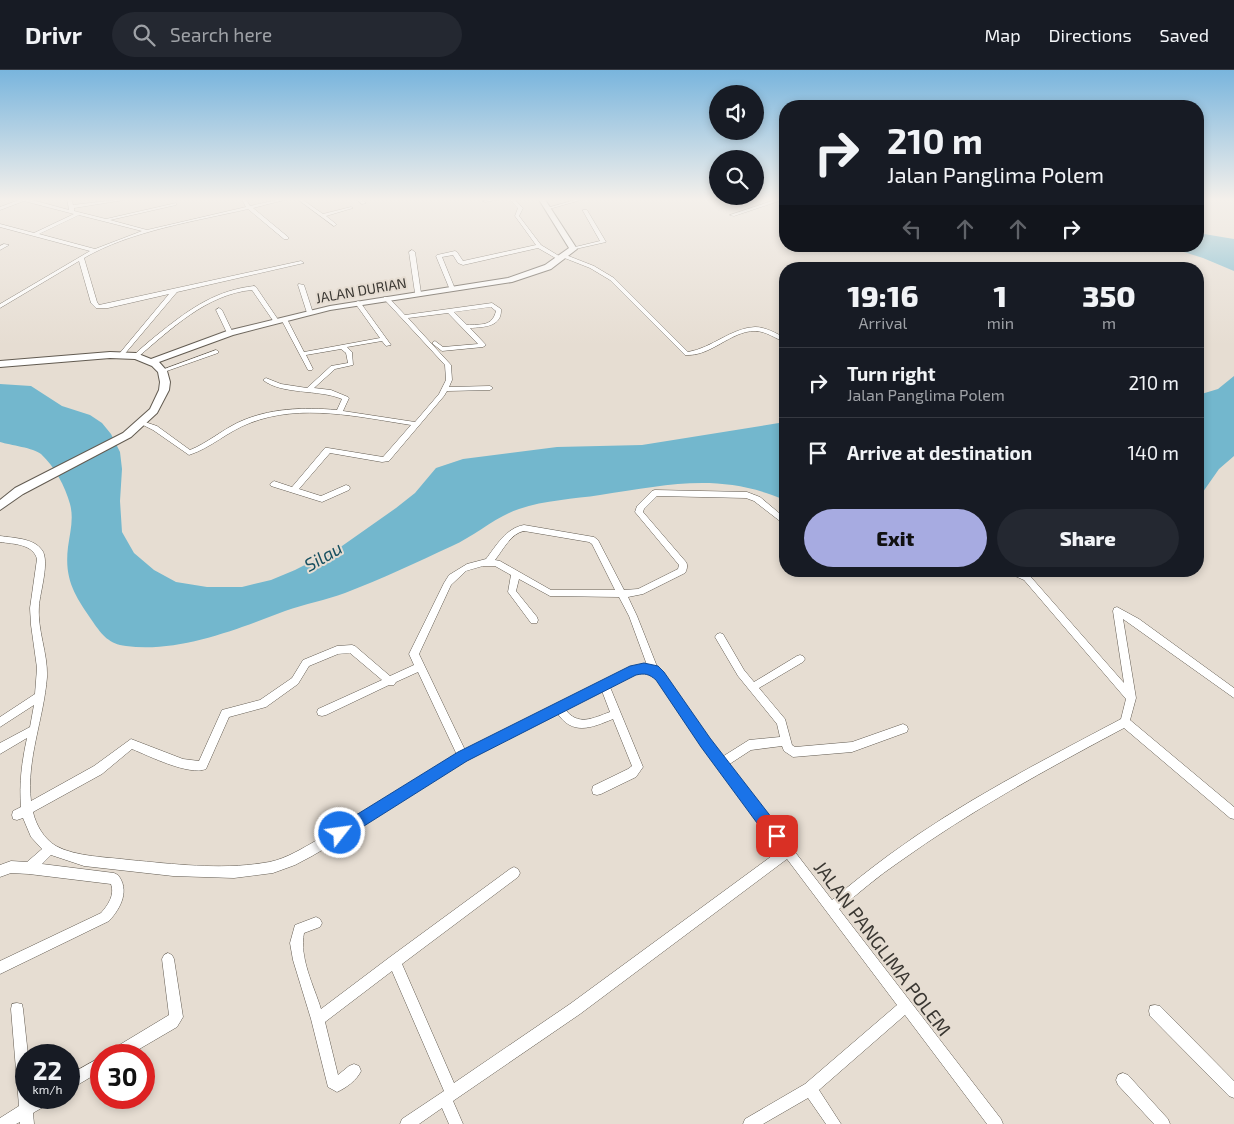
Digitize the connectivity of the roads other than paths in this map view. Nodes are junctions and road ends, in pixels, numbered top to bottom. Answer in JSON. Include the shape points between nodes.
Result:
{"nodes":[{"id":1,"x":84,"y":247,"type":"edge"},
{"id":2,"x":102,"y":247,"type":"edge"},
{"id":3,"x":533,"y":247,"type":"edge"},
{"id":4,"x":540,"y":247,"type":"edge"},
{"id":5,"x":581,"y":247,"type":"edge"},
{"id":6,"x":573,"y":249,"type":"joint"},
{"id":7,"x":94,"y":250,"type":"junction"},
{"id":8,"x":412,"y":252,"type":"dead end"},
{"id":9,"x":81,"y":257,"type":"junction"},
{"id":10,"x":562,"y":258,"type":"junction"},
{"id":11,"x":301,"y":263,"type":"dead end"},
{"id":12,"x":301,"y":285,"type":"dead end"},
{"id":13,"x":452,"y":289,"type":"junction"},
{"id":14,"x":176,"y":291,"type":"junction"},
{"id":15,"x":418,"y":293,"type":"junction"},
{"id":16,"x":386,"y":298,"type":"junction"},
{"id":17,"x":358,"y":303,"type":"junction"},
{"id":18,"x":0,"y":306,"type":"edge"},
{"id":19,"x":219,"y":310,"type":"dead end"},
{"id":20,"x":449,"y":310,"type":"junction"},
{"id":21,"x":310,"y":313,"type":"junction"},
{"id":22,"x":406,"y":316,"type":"junction"},
{"id":23,"x":280,"y":320,"type":"junction"},
{"id":24,"x":466,"y":327,"type":"junction"},
{"id":25,"x":230,"y":333,"type":"junction"},
{"id":26,"x":779,"y":338,"type":"edge"},
{"id":27,"x":383,"y":339,"type":"junction"},
{"id":28,"x":388,"y":345,"type":"dead end"},
{"id":29,"x":339,"y":347,"type":"junction"},
{"id":30,"x":216,"y":352,"type":"dead end"},
{"id":31,"x":302,"y":354,"type":"junction"},
{"id":32,"x":121,"y":355,"type":"junction"},
{"id":33,"x":136,"y":356,"type":"junction"},
{"id":34,"x":152,"y":362,"type":"junction"},
{"id":35,"x":0,"y":364,"type":"edge"},
{"id":36,"x":310,"y":369,"type":"dead end"},
{"id":37,"x":162,"y":371,"type":"junction"},
{"id":38,"x":266,"y":380,"type":"dead end"},
{"id":39,"x":490,"y":388,"type":"dead end"},
{"id":40,"x":445,"y":389,"type":"junction"},
{"id":41,"x":308,"y":390,"type":"junction"},
{"id":42,"x":339,"y":413,"type":"junction"},
{"id":43,"x":142,"y":423,"type":"junction"},
{"id":44,"x":416,"y":424,"type":"junction"},
{"id":45,"x":274,"y":484,"type":"dead end"},
{"id":46,"x":346,"y":488,"type":"dead end"},
{"id":47,"x":18,"y":491,"type":"junction"},
{"id":48,"x":293,"y":491,"type":"junction"},
{"id":49,"x":0,"y":494,"type":"edge"},
{"id":50,"x":0,"y":506,"type":"edge"},
{"id":51,"x":779,"y":517,"type":"edge"},
{"id":52,"x":0,"y":539,"type":"edge"},
{"id":53,"x":488,"y":562,"type":"junction"},
{"id":54,"x":516,"y":574,"type":"junction"},
{"id":55,"x":1025,"y":577,"type":"edge"},
{"id":56,"x":622,"y":594,"type":"junction"},
{"id":57,"x":534,"y":620,"type":"dead end"},
{"id":58,"x":720,"y":637,"type":"dead end"},
{"id":59,"x":800,"y":660,"type":"dead end"},
{"id":60,"x":419,"y":667,"type":"junction"},
{"id":61,"x":654,"y":670,"type":"junction"},
{"id":62,"x":391,"y":682,"type":"junction"},
{"id":63,"x":604,"y":685,"type":"junction"},
{"id":64,"x":753,"y":687,"type":"junction"},
{"id":65,"x":1234,"y":694,"type":"edge"},
{"id":66,"x":40,"y":696,"type":"junction"},
{"id":67,"x":1131,"y":698,"type":"junction"},
{"id":68,"x":559,"y":708,"type":"junction"},
{"id":69,"x":322,"y":712,"type":"dead end"},
{"id":70,"x":616,"y":714,"type":"junction"},
{"id":71,"x":0,"y":722,"type":"edge"},
{"id":72,"x":1125,"y":722,"type":"junction"},
{"id":73,"x":903,"y":729,"type":"dead end"},
{"id":74,"x":29,"y":731,"type":"junction"},
{"id":75,"x":786,"y":742,"type":"junction"},
{"id":76,"x":0,"y":749,"type":"edge"},
{"id":77,"x":462,"y":756,"type":"junction"},
{"id":78,"x":721,"y":764,"type":"junction"},
{"id":79,"x":598,"y":790,"type":"dead end"},
{"id":80,"x":1234,"y":814,"type":"edge"},
{"id":81,"x":17,"y":815,"type":"junction"},
{"id":82,"x":50,"y":849,"type":"junction"},
{"id":83,"x":788,"y":851,"type":"junction"},
{"id":84,"x":29,"y":868,"type":"junction"},
{"id":85,"x":0,"y":871,"type":"edge"},
{"id":86,"x":514,"y":872,"type":"dead end"},
{"id":87,"x":831,"y":908,"type":"junction"},
{"id":88,"x":316,"y":923,"type":"dead end"},
{"id":89,"x":168,"y":959,"type":"dead end"},
{"id":90,"x":394,"y":961,"type":"junction"},
{"id":91,"x":0,"y":968,"type":"edge"},
{"id":92,"x":906,"y":1006,"type":"junction"},
{"id":93,"x":17,"y":1009,"type":"dead end"},
{"id":94,"x":1155,"y":1011,"type":"dead end"},
{"id":95,"x":318,"y":1019,"type":"junction"},
{"id":96,"x":20,"y":1044,"type":"edge"},
{"id":97,"x":135,"y":1044,"type":"edge"},
{"id":98,"x":354,"y":1071,"type":"dead end"},
{"id":99,"x":1123,"y":1080,"type":"dead end"},
{"id":100,"x":810,"y":1089,"type":"junction"},
{"id":101,"x":1234,"y":1091,"type":"edge"},
{"id":102,"x":448,"y":1096,"type":"junction"},
{"id":103,"x":26,"y":1109,"type":"joint"},
{"id":104,"x":3,"y":1124,"type":"edge"},
{"id":105,"x":27,"y":1124,"type":"edge"},
{"id":106,"x":407,"y":1124,"type":"edge"},
{"id":107,"x":456,"y":1124,"type":"edge"},
{"id":108,"x":750,"y":1124,"type":"edge"},
{"id":109,"x":834,"y":1124,"type":"edge"},
{"id":110,"x":996,"y":1124,"type":"edge"},
{"id":111,"x":1163,"y":1124,"type":"edge"}],
"edges":[{"from":1,"to":7,"type":"street"},
{"from":2,"to":7,"type":"street"},
{"from":3,"to":13,"type":"street","via":[[463,263],[455,253],[439,256]]},
{"from":4,"to":10,"type":"street"},
{"from":5,"to":6,"type":"street"},
{"from":6,"to":10,"type":"street","name":"JALAN DURIAN"},
{"from":7,"to":9,"type":"street"},
{"from":8,"to":15,"type":"street"},
{"from":9,"to":14,"type":"street","via":[[98,307]]},
{"from":9,"to":18,"type":"street"},
{"from":10,"to":13,"type":"street","name":"JALAN DURIAN","via":[[548,267],[509,280]]},
{"from":10,"to":26,"type":"street","via":[[592,267],[612,279],[687,354],[756,329]]},
{"from":11,"to":14,"type":"street"},
{"from":12,"to":21,"type":"street"},
{"from":13,"to":15,"type":"street","name":"JALAN DURIAN"},
{"from":14,"to":32,"type":"street"},
{"from":15,"to":16,"type":"street","name":"JALAN DURIAN"},
{"from":16,"to":17,"type":"street","name":"JALAN DURIAN"},
{"from":16,"to":22,"type":"street"},
{"from":17,"to":21,"type":"street","name":"JALAN DURIAN"},
{"from":17,"to":27,"type":"street"},
{"from":19,"to":25,"type":"street"},
{"from":20,"to":22,"type":"street"},
{"from":20,"to":24,"type":"street"},
{"from":20,"to":24,"type":"street","via":[[492,305],[499,310],[493,323]]},
{"from":21,"to":23,"type":"street","name":"JALAN DURIAN"},
{"from":22,"to":24,"type":"street","via":[[441,349],[483,344]]},
{"from":22,"to":40,"type":"street","via":[[448,365],[449,380]]},
{"from":23,"to":25,"type":"street","name":"JALAN DURIAN"},
{"from":23,"to":31,"type":"street"},
{"from":23,"to":33,"type":"street","via":[[254,288],[231,292],[217,297],[183,319]]},
{"from":25,"to":34,"type":"street","name":"JALAN DURIAN"},
{"from":27,"to":28,"type":"street"},
{"from":27,"to":29,"type":"street"},
{"from":29,"to":31,"type":"street"},
{"from":29,"to":41,"type":"street","via":[[349,352],[352,364],[333,366]]},
{"from":30,"to":37,"type":"street"},
{"from":31,"to":36,"type":"street"},
{"from":32,"to":33,"type":"street"},
{"from":32,"to":35,"type":"street"},
{"from":33,"to":34,"type":"street"},
{"from":34,"to":37,"type":"street"},
{"from":37,"to":43,"type":"street","via":[[164,390],[154,411]]},
{"from":38,"to":41,"type":"street","via":[[279,386]]},
{"from":39,"to":40,"type":"street"},
{"from":40,"to":44,"type":"street"},
{"from":41,"to":42,"type":"street","via":[[331,392],[346,398]]},
{"from":42,"to":43,"type":"street","via":[[268,414],[246,422],[189,453],[156,428]]},
{"from":42,"to":44,"type":"street"},
{"from":43,"to":47,"type":"street","via":[[127,435]]},
{"from":44,"to":48,"type":"street","via":[[384,460],[328,450]]},
{"from":45,"to":48,"type":"street"},
{"from":46,"to":48,"type":"street","via":[[322,500]]},
{"from":47,"to":49,"type":"street"},
{"from":47,"to":50,"type":"street"},
{"from":51,"to":56,"type":"street","via":[[747,495],[655,493],[639,512],[683,564],[683,570],[640,592]]},
{"from":52,"to":66,"type":"street","via":[[26,542],[41,554],[42,564],[34,599],[42,656]]},
{"from":53,"to":54,"type":"street","via":[[497,563]]},
{"from":53,"to":56,"type":"street","name":"JALAN PANGLIMA POLEM","via":[[511,534],[524,528],[591,539],[599,546]]},
{"from":53,"to":60,"type":"street","via":[[462,570],[448,583],[414,654]]},
{"from":54,"to":56,"type":"street","via":[[550,593]]},
{"from":54,"to":57,"type":"street","via":[[512,592]]},
{"from":55,"to":67,"type":"street"},
{"from":56,"to":61,"type":"street","name":"JALAN PANGLIMA POLEM"},
{"from":58,"to":64,"type":"street"},
{"from":59,"to":64,"type":"street"},
{"from":60,"to":62,"type":"street"},
{"from":60,"to":77,"type":"street"},
{"from":61,"to":63,"type":"street","via":[[634,670]]},
{"from":61,"to":78,"type":"street","name":"JALAN PANGLIMA POLEM"},
{"from":62,"to":69,"type":"street"},
{"from":62,"to":81,"type":"street","via":[[352,649],[337,650],[306,663],[295,681],[263,704],[226,713],[203,765],[184,764],[132,744],[98,770]]},
{"from":63,"to":68,"type":"street"},
{"from":63,"to":70,"type":"street"},
{"from":64,"to":75,"type":"street","via":[[781,722]]},
{"from":65,"to":67,"type":"street","via":[[1119,610],[1116,612]]},
{"from":66,"to":71,"type":"street"},
{"from":66,"to":74,"type":"street"},
{"from":67,"to":72,"type":"street"},
{"from":68,"to":70,"type":"street","via":[[568,720],[580,725]]},
{"from":68,"to":77,"type":"street"},
{"from":70,"to":79,"type":"street","via":[[638,767]]},
{"from":72,"to":80,"type":"street"},
{"from":72,"to":87,"type":"street","via":[[962,814],[894,859]]},
{"from":73,"to":75,"type":"street","via":[[852,747],[793,752]]},
{"from":74,"to":76,"type":"street"},
{"from":74,"to":81,"type":"street","via":[[17,773],[14,798]]},
{"from":75,"to":78,"type":"street","via":[[749,745]]},
{"from":77,"to":82,"type":"street","via":[[305,854],[264,868],[168,870],[84,860]]},
{"from":78,"to":83,"type":"street","name":"JALAN PANGLIMA POLEM"},
{"from":81,"to":82,"type":"street","via":[[28,832]]},
{"from":82,"to":84,"type":"street"},
{"from":83,"to":87,"type":"street","name":"JALAN PANGLIMA POLEM"},
{"from":83,"to":102,"type":"street","via":[[575,1009]]},
{"from":84,"to":85,"type":"street","via":[[11,867]]},
{"from":84,"to":91,"type":"street","via":[[114,879],[120,889],[105,917]]},
{"from":86,"to":90,"type":"street"},
{"from":87,"to":92,"type":"street","name":"JALAN PANGLIMA POLEM"},
{"from":88,"to":95,"type":"street","via":[[299,930],[296,943]]},
{"from":89,"to":97,"type":"street","via":[[176,1017]]},
{"from":90,"to":95,"type":"street"},
{"from":90,"to":102,"type":"street"},
{"from":92,"to":100,"type":"street"},
{"from":92,"to":110,"type":"street","name":"JALAN PANGLIMA POLEM"},
{"from":93,"to":96,"type":"street"},
{"from":94,"to":101,"type":"street"},
{"from":95,"to":98,"type":"street","via":[[335,1084]]},
{"from":99,"to":111,"type":"street"},
{"from":100,"to":108,"type":"street"},
{"from":100,"to":109,"type":"street"},
{"from":102,"to":106,"type":"street"},
{"from":102,"to":107,"type":"street"},
{"from":103,"to":104,"type":"street"},
{"from":103,"to":105,"type":"street"}]}
